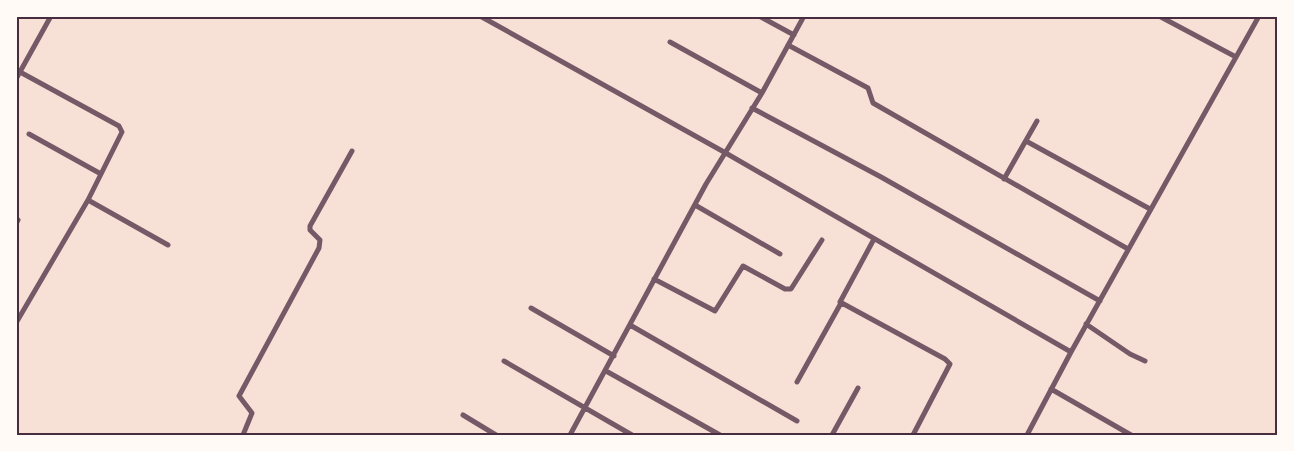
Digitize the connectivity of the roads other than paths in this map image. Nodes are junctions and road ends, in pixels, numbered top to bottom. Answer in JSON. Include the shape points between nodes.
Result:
{"nodes":[{"id":1,"x":51,"y":16,"type":"edge"},
{"id":2,"x":480,"y":16,"type":"edge"},
{"id":3,"x":759,"y":16,"type":"edge"},
{"id":4,"x":804,"y":16,"type":"edge"},
{"id":5,"x":1160,"y":16,"type":"edge"},
{"id":6,"x":1259,"y":16,"type":"edge"},
{"id":7,"x":794,"y":35,"type":"junction"},
{"id":8,"x":670,"y":42,"type":"dead end"},
{"id":9,"x":788,"y":45,"type":"junction"},
{"id":10,"x":1236,"y":58,"type":"junction"},
{"id":11,"x":20,"y":72,"type":"junction"},
{"id":12,"x":16,"y":78,"type":"edge"},
{"id":13,"x":762,"y":93,"type":"junction"},
{"id":14,"x":752,"y":108,"type":"junction"},
{"id":15,"x":1037,"y":122,"type":"dead end"},
{"id":16,"x":30,"y":134,"type":"dead end"},
{"id":17,"x":1026,"y":141,"type":"junction"},
{"id":18,"x":352,"y":151,"type":"dead end"},
{"id":19,"x":724,"y":152,"type":"junction"},
{"id":20,"x":101,"y":174,"type":"junction"},
{"id":21,"x":1004,"y":179,"type":"junction"},
{"id":22,"x":88,"y":200,"type":"junction"},
{"id":23,"x":695,"y":205,"type":"junction"},
{"id":24,"x":1150,"y":209,"type":"junction"},
{"id":25,"x":874,"y":238,"type":"junction"},
{"id":26,"x":822,"y":240,"type":"dead end"},
{"id":27,"x":168,"y":245,"type":"dead end"},
{"id":28,"x":1128,"y":249,"type":"junction"},
{"id":29,"x":780,"y":254,"type":"dead end"},
{"id":30,"x":654,"y":279,"type":"junction"},
{"id":31,"x":1100,"y":301,"type":"junction"},
{"id":32,"x":841,"y":303,"type":"junction"},
{"id":33,"x":531,"y":308,"type":"dead end"},
{"id":34,"x":16,"y":323,"type":"edge"},
{"id":35,"x":1086,"y":324,"type":"junction"},
{"id":36,"x":630,"y":325,"type":"junction"},
{"id":37,"x":1071,"y":352,"type":"junction"},
{"id":38,"x":614,"y":356,"type":"junction"},
{"id":39,"x":504,"y":361,"type":"dead end"},
{"id":40,"x":1145,"y":361,"type":"dead end"},
{"id":41,"x":606,"y":371,"type":"junction"},
{"id":42,"x":797,"y":382,"type":"dead end"},
{"id":43,"x":858,"y":388,"type":"dead end"},
{"id":44,"x":1051,"y":389,"type":"junction"},
{"id":45,"x":585,"y":409,"type":"junction"},
{"id":46,"x":463,"y":415,"type":"dead end"},
{"id":47,"x":797,"y":421,"type":"dead end"},
{"id":48,"x":242,"y":435,"type":"edge"},
{"id":49,"x":496,"y":435,"type":"edge"},
{"id":50,"x":570,"y":435,"type":"edge"},
{"id":51,"x":632,"y":435,"type":"edge"},
{"id":52,"x":720,"y":435,"type":"edge"},
{"id":53,"x":832,"y":435,"type":"edge"},
{"id":54,"x":914,"y":435,"type":"edge"},
{"id":55,"x":1027,"y":435,"type":"edge"},
{"id":56,"x":1131,"y":435,"type":"edge"}],
"edges":[{"from":1,"to":11,"type":"street"},
{"from":2,"to":19,"type":"street"},
{"from":3,"to":7,"type":"street"},
{"from":4,"to":7,"type":"street"},
{"from":5,"to":10,"type":"street"},
{"from":6,"to":10,"type":"street"},
{"from":7,"to":9,"type":"street"},
{"from":8,"to":13,"type":"street"},
{"from":9,"to":13,"type":"street"},
{"from":9,"to":21,"type":"street","via":[[868,88],[873,103]]},
{"from":10,"to":24,"type":"street"},
{"from":11,"to":12,"type":"street"},
{"from":11,"to":20,"type":"street","via":[[121,129],[122,136]]},
{"from":13,"to":14,"type":"street"},
{"from":14,"to":19,"type":"street"},
{"from":14,"to":31,"type":"street"},
{"from":15,"to":17,"type":"street"},
{"from":16,"to":20,"type":"street"},
{"from":17,"to":21,"type":"street"},
{"from":17,"to":24,"type":"street"},
{"from":18,"to":48,"type":"street","via":[[310,226],[320,240],[320,248],[239,396],[252,413]]},
{"from":19,"to":23,"type":"street"},
{"from":19,"to":25,"type":"street"},
{"from":20,"to":22,"type":"street"},
{"from":21,"to":28,"type":"street"},
{"from":22,"to":27,"type":"street"},
{"from":22,"to":34,"type":"street"},
{"from":23,"to":29,"type":"street"},
{"from":23,"to":30,"type":"street"},
{"from":24,"to":28,"type":"street"},
{"from":25,"to":32,"type":"street","via":[[840,298]]},
{"from":25,"to":37,"type":"street"},
{"from":26,"to":30,"type":"street","via":[[791,289],[785,289],[743,266],[715,311]]},
{"from":28,"to":31,"type":"street"},
{"from":30,"to":36,"type":"street"},
{"from":31,"to":35,"type":"street"},
{"from":32,"to":42,"type":"street"},
{"from":32,"to":54,"type":"street","via":[[950,364]]},
{"from":33,"to":38,"type":"street"},
{"from":35,"to":37,"type":"street"},
{"from":35,"to":40,"type":"street"},
{"from":36,"to":38,"type":"street"},
{"from":36,"to":47,"type":"street"},
{"from":37,"to":44,"type":"street"},
{"from":38,"to":41,"type":"street"},
{"from":39,"to":45,"type":"street"},
{"from":41,"to":45,"type":"street"},
{"from":41,"to":52,"type":"street"},
{"from":43,"to":53,"type":"street"},
{"from":44,"to":55,"type":"street"},
{"from":44,"to":56,"type":"street"},
{"from":45,"to":50,"type":"street"},
{"from":45,"to":51,"type":"street"},
{"from":46,"to":49,"type":"street"}]}
